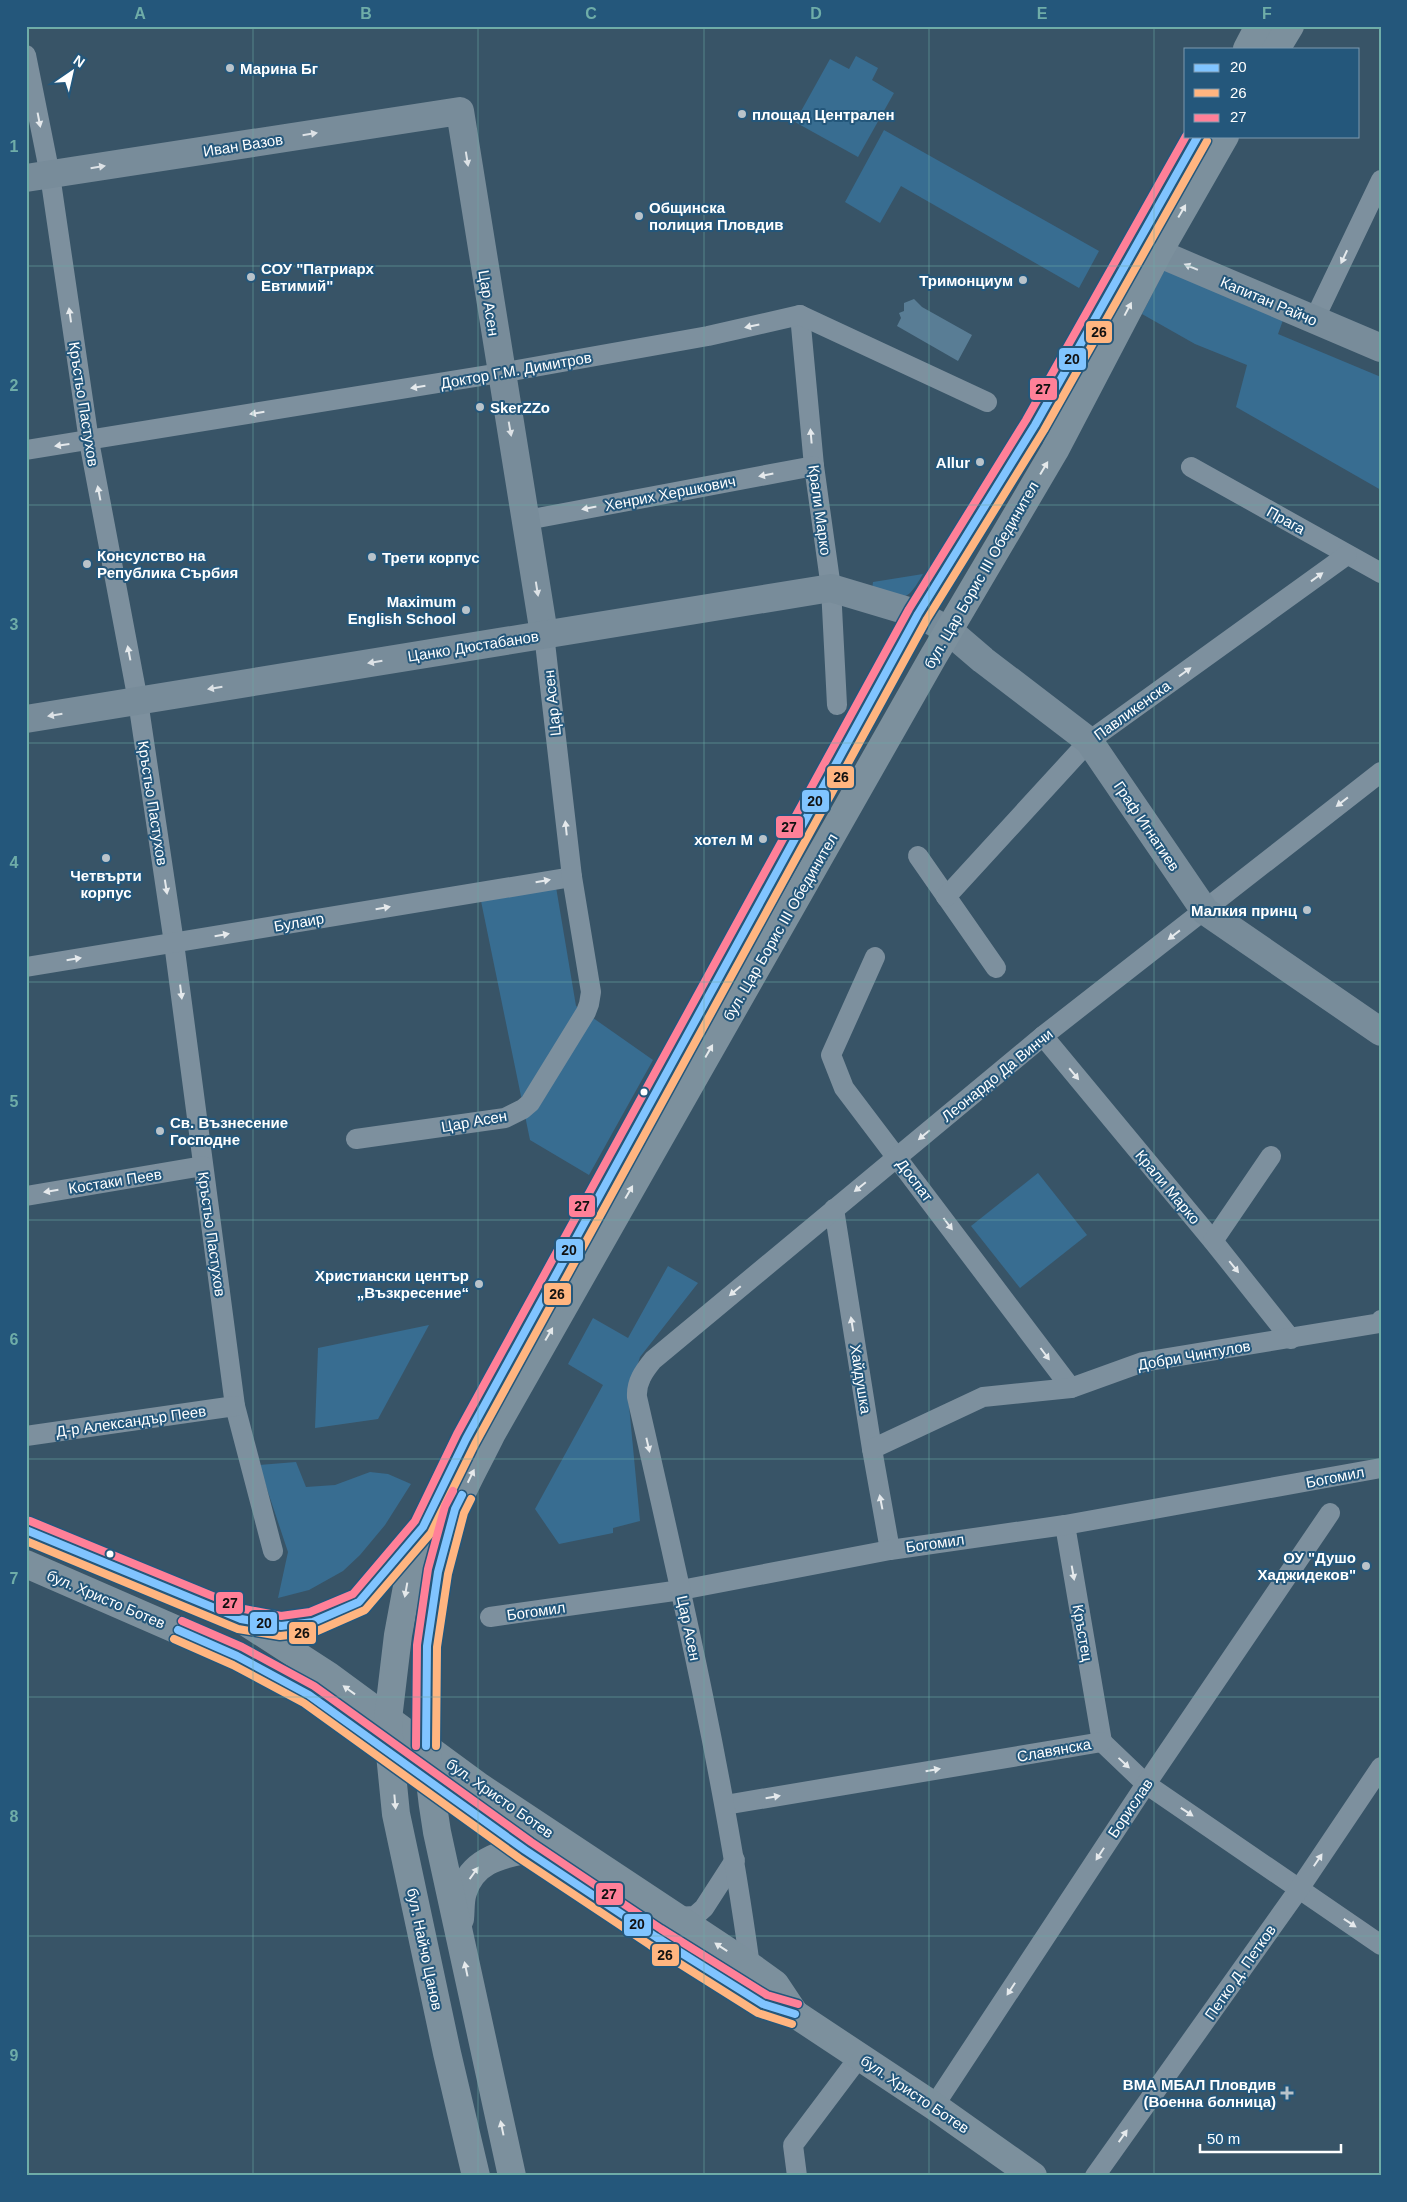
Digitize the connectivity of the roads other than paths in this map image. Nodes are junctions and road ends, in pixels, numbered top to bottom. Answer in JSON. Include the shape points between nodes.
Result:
{"nodes":[{"id":1,"x":1259,"y":26,"type":"edge"},
{"id":2,"x":1290,"y":26,"type":"edge"},
{"id":3,"x":1248,"y":48,"type":"edge"},
{"id":4,"x":1277,"y":48,"type":"edge"},
{"id":5,"x":26,"y":55,"type":"edge"},
{"id":6,"x":460,"y":111,"type":"joint"},
{"id":7,"x":1197,"y":138,"type":"edge"},
{"id":8,"x":1224,"y":138,"type":"edge"},
{"id":9,"x":38,"y":177,"type":"edge"},
{"id":10,"x":1381,"y":180,"type":"edge"},
{"id":11,"x":1372,"y":216,"type":"edge"},
{"id":12,"x":1158,"y":253,"type":"junction"},
{"id":13,"x":800,"y":315,"type":"junction"},
{"id":14,"x":1314,"y":320,"type":"junction"},
{"id":15,"x":1381,"y":348,"type":"edge"},
{"id":16,"x":500,"y":373,"type":"junction"},
{"id":17,"x":988,"y":402,"type":"dead end"},
{"id":18,"x":89,"y":441,"type":"junction"},
{"id":19,"x":26,"y":450,"type":"edge"},
{"id":20,"x":814,"y":466,"type":"junction"},
{"id":21,"x":1191,"y":467,"type":"dead end"},
{"id":22,"x":527,"y":520,"type":"junction"},
{"id":23,"x":1347,"y":555,"type":"junction"},
{"id":24,"x":1381,"y":573,"type":"edge"},
{"id":25,"x":831,"y":588,"type":"junction"},
{"id":26,"x":918,"y":614,"type":"junction"},
{"id":27,"x":948,"y":630,"type":"junction"},
{"id":28,"x":544,"y":634,"type":"junction"},
{"id":29,"x":138,"y":701,"type":"junction"},
{"id":30,"x":837,"y":705,"type":"dead end"},
{"id":31,"x":26,"y":719,"type":"edge"},
{"id":32,"x":1089,"y":741,"type":"junction"},
{"id":33,"x":1381,"y":772,"type":"edge"},
{"id":34,"x":918,"y":856,"type":"dead end"},
{"id":35,"x":572,"y":877,"type":"junction"},
{"id":36,"x":946,"y":897,"type":"junction"},
{"id":37,"x":1205,"y":911,"type":"junction"},
{"id":38,"x":174,"y":943,"type":"junction"},
{"id":39,"x":874,"y":957,"type":"dead end"},
{"id":40,"x":26,"y":967,"type":"edge"},
{"id":41,"x":996,"y":968,"type":"dead end"},
{"id":42,"x":1381,"y":1032,"type":"edge"},
{"id":43,"x":1043,"y":1036,"type":"junction"},
{"id":44,"x":356,"y":1139,"type":"dead end"},
{"id":45,"x":898,"y":1156,"type":"junction"},
{"id":46,"x":1271,"y":1156,"type":"dead end"},
{"id":47,"x":203,"y":1166,"type":"junction"},
{"id":48,"x":26,"y":1196,"type":"edge"},
{"id":49,"x":834,"y":1209,"type":"junction"},
{"id":50,"x":1213,"y":1241,"type":"junction"},
{"id":51,"x":1380,"y":1321,"type":"edge"},
{"id":52,"x":1291,"y":1338,"type":"junction"},
{"id":53,"x":1071,"y":1388,"type":"junction"},
{"id":54,"x":637,"y":1397,"type":"joint"},
{"id":55,"x":236,"y":1406,"type":"junction"},
{"id":56,"x":26,"y":1436,"type":"edge"},
{"id":57,"x":872,"y":1450,"type":"junction"},
{"id":58,"x":1381,"y":1468,"type":"edge"},
{"id":59,"x":1330,"y":1513,"type":"dead end"},
{"id":60,"x":1065,"y":1525,"type":"junction"},
{"id":61,"x":424,"y":1527,"type":"junction"},
{"id":62,"x":26,"y":1530,"type":"edge"},
{"id":63,"x":890,"y":1550,"type":"junction"},
{"id":64,"x":273,"y":1551,"type":"dead end"},
{"id":65,"x":26,"y":1564,"type":"edge"},
{"id":66,"x":681,"y":1590,"type":"junction"},
{"id":67,"x":490,"y":1618,"type":"dead end"},
{"id":68,"x":241,"y":1619,"type":"junction"},
{"id":69,"x":388,"y":1719,"type":"junction"},
{"id":70,"x":1102,"y":1742,"type":"junction"},
{"id":71,"x":426,"y":1746,"type":"junction"},
{"id":72,"x":390,"y":1754,"type":"junction"},
{"id":73,"x":1381,"y":1767,"type":"edge"},
{"id":74,"x":428,"y":1782,"type":"junction"},
{"id":75,"x":1146,"y":1784,"type":"junction"},
{"id":76,"x":725,"y":1805,"type":"junction"},
{"id":77,"x":525,"y":1850,"type":"junction"},
{"id":78,"x":735,"y":1860,"type":"junction"},
{"id":79,"x":1299,"y":1889,"type":"junction"},
{"id":80,"x":675,"y":1917,"type":"junction"},
{"id":81,"x":459,"y":1936,"type":"junction"},
{"id":82,"x":1381,"y":1945,"type":"edge"},
{"id":83,"x":750,"y":1966,"type":"junction"},
{"id":84,"x":795,"y":2014,"type":"junction"},
{"id":85,"x":447,"y":2053,"type":"junction"},
{"id":86,"x":860,"y":2056,"type":"junction"},
{"id":87,"x":934,"y":2106,"type":"junction"},
{"id":88,"x":458,"y":2176,"type":"edge"},
{"id":89,"x":476,"y":2176,"type":"edge"},
{"id":90,"x":512,"y":2176,"type":"edge"},
{"id":91,"x":797,"y":2176,"type":"edge"},
{"id":92,"x":1032,"y":2176,"type":"edge"},
{"id":93,"x":1095,"y":2176,"type":"edge"}],
"edges":[{"from":1,"to":3,"type":"main road"},
{"from":2,"to":4,"type":"main road"},
{"from":5,"to":9,"type":"street","name":"Кръстьо Пастухов","one_way":true},
{"from":9,"to":6,"type":"street","name":"Иван Вазов","one_way":true},
{"from":6,"to":16,"type":"street","name":"Цар Асен","one_way":true},
{"from":7,"to":26,"type":"main road","name":"бул. Цар Борис III Обединител","via":[[1035,425]]},
{"from":12,"to":8,"type":"main road","name":"бул. Цар Борис III Обединител","one_way":true},
{"from":18,"to":9,"type":"street","name":"Кръстьо Пастухов","one_way":true},
{"from":10,"to":11,"type":"street"},
{"from":11,"to":14,"type":"street","one_way":true},
{"from":14,"to":12,"type":"street","name":"Капитан Райчо","one_way":true},
{"from":27,"to":12,"type":"main road","name":"бул. Цар Борис III Обединител","one_way":true,"via":[[1054,450]]},
{"from":13,"to":16,"type":"street","name":"Доктор Г.М. Димитров","one_way":true,"via":[[708,336]]},
{"from":13,"to":17,"type":"street"},
{"from":20,"to":13,"type":"street","name":"Крали Марко","one_way":true},
{"from":14,"to":15,"type":"street","name":"Капитан Райчо"},
{"from":16,"to":18,"type":"street","name":"Доктор Г.М. Димитров","one_way":true},
{"from":16,"to":22,"type":"street","name":"Цар Асен","one_way":true},
{"from":18,"to":19,"type":"street","name":"Доктор Г.М. Димитров","one_way":true},
{"from":29,"to":18,"type":"street","name":"Кръстьо Пастухов","one_way":true},
{"from":20,"to":22,"type":"street","name":"Хенрих Хершкович","one_way":true},
{"from":20,"to":25,"type":"street","name":"Крали Марко"},
{"from":21,"to":23,"type":"street","name":"Прага"},
{"from":22,"to":28,"type":"street","name":"Цар Асен","one_way":true},
{"from":23,"to":24,"type":"street","name":"Прага"},
{"from":32,"to":23,"type":"street","name":"Павликенска","one_way":true},
{"from":25,"to":26,"type":"street","name":"Цанко Дюстабанов"},
{"from":25,"to":28,"type":"street","name":"Цанко Дюстабанов"},
{"from":25,"to":30,"type":"street","name":"Крали Марко"},
{"from":26,"to":27,"type":"street","name":"Граф Игнатиев"},
{"from":26,"to":61,"type":"main road","name":"бул. Цар Борис III Обединител","via":[[466,1439]]},
{"from":27,"to":32,"type":"street","name":"Граф Игнатиев"},
{"from":71,"to":27,"type":"main road","name":"бул. Цар Борис III Обединител","one_way":true,"via":[[427,1646],[438,1572],[455,1509],[492,1433]]},
{"from":28,"to":29,"type":"street","name":"Цанко Дюстабанов","one_way":true},
{"from":35,"to":28,"type":"street","name":"Цар Асен","one_way":true},
{"from":29,"to":31,"type":"street","name":"Цанко Дюстабанов","one_way":true},
{"from":29,"to":38,"type":"street","name":"Кръстьо Пастухов","one_way":true},
{"from":32,"to":36,"type":"street","name":"Павликенска"},
{"from":32,"to":37,"type":"street","name":"Граф Игнатиев"},
{"from":33,"to":37,"type":"street","name":"Леонардо Да Винчи","one_way":true},
{"from":34,"to":36,"type":"street"},
{"from":38,"to":35,"type":"street","name":"Булаир","one_way":true},
{"from":35,"to":44,"type":"street","name":"Цар Асен","via":[[591,992],[589,1004],[530,1103],[505,1118]]},
{"from":36,"to":41,"type":"street"},
{"from":37,"to":42,"type":"street","name":"Граф Игнатиев"},
{"from":37,"to":43,"type":"street","name":"Леонардо Да Винчи","one_way":true},
{"from":40,"to":38,"type":"street","name":"Булаир","one_way":true},
{"from":38,"to":47,"type":"street","name":"Кръстьо Пастухов","one_way":true},
{"from":39,"to":45,"type":"street","name":"Доспат","via":[[831,1054],[844,1088]]},
{"from":43,"to":45,"type":"street","name":"Леонардо Да Винчи","one_way":true},
{"from":43,"to":50,"type":"street","name":"Крали Марко","one_way":true},
{"from":45,"to":49,"type":"street","name":"Леонардо Да Винчи","one_way":true},
{"from":45,"to":53,"type":"street","name":"Доспат","one_way":true},
{"from":46,"to":50,"type":"street"},
{"from":47,"to":48,"type":"street","name":"Костаки Пеев","one_way":true},
{"from":47,"to":55,"type":"street","name":"Кръстьо Пастухов"},
{"from":49,"to":54,"type":"street","name":"Леонардо Да Винчи","one_way":true,"via":[[653,1360],[641,1378]]},
{"from":57,"to":49,"type":"street","name":"Хайдушка","one_way":true},
{"from":50,"to":52,"type":"street","name":"Крали Марко","one_way":true},
{"from":51,"to":52,"type":"street","name":"Добри Чинтулов"},
{"from":52,"to":53,"type":"street","name":"Добри Чинтулов","via":[[1143,1362]]},
{"from":53,"to":57,"type":"street","name":"Добри Чинтулов","via":[[983,1397]]},
{"from":54,"to":66,"type":"street","name":"Цар Асен","one_way":true},
{"from":55,"to":56,"type":"street","name":"Д-р Александър Пеев"},
{"from":55,"to":64,"type":"street","name":"Кръстьо Пастухов"},
{"from":63,"to":57,"type":"street","name":"Хайдушка","one_way":true},
{"from":58,"to":60,"type":"street","name":"Богомил"},
{"from":59,"to":75,"type":"street","name":"Борислав"},
{"from":60,"to":63,"type":"street","name":"Богомил"},
{"from":60,"to":70,"type":"street","name":"Кръстец","one_way":true},
{"from":61,"to":68,"type":"main road","via":[[359,1602],[313,1622],[280,1626]]},
{"from":61,"to":69,"type":"main road","name":"бул. Цар Борис III Обединител","one_way":true,"via":[[409,1574]]},
{"from":62,"to":68,"type":"main road","name":"бул. Христо Ботев"},
{"from":63,"to":66,"type":"street","name":"Богомил"},
{"from":65,"to":72,"type":"main road","name":"бул. Христо Ботев","via":[[237,1656],[309,1695]]},
{"from":66,"to":67,"type":"street","name":"Богомил"},
{"from":66,"to":76,"type":"street","name":"Цар Асен"},
{"from":69,"to":68,"type":"main road","name":"бул. Христо Ботев","one_way":true},
{"from":69,"to":71,"type":"main road","name":"бул. Христо Ботев"},
{"from":69,"to":72,"type":"main road","name":"бул. Найчо Цанов"},
{"from":70,"to":75,"type":"street","name":"Славянска","one_way":true},
{"from":76,"to":70,"type":"street","name":"Славянска","one_way":true},
{"from":71,"to":74,"type":"main road"},
{"from":71,"to":80,"type":"main road","name":"бул. Христо Ботев","via":[[480,1787]]},
{"from":72,"to":74,"type":"main road","name":"бул. Христо Ботев"},
{"from":72,"to":85,"type":"main road","name":"бул. Найчо Цанов","one_way":true,"via":[[396,1814]]},
{"from":79,"to":73,"type":"street","name":"Петко Д. Петков","one_way":true},
{"from":74,"to":77,"type":"main road","name":"бул. Христо Ботев"},
{"from":74,"to":81,"type":"main road"},
{"from":75,"to":79,"type":"street","name":"Славянска","one_way":true},
{"from":75,"to":87,"type":"street","name":"Борислав","one_way":true},
{"from":76,"to":78,"type":"street","name":"Цар Асен"},
{"from":81,"to":77,"type":"main road","one_way":true,"via":[[463,1892],[473,1873],[498,1855]]},
{"from":77,"to":84,"type":"main road","name":"бул. Христо Ботев","via":[[656,1938],[763,2004]]},
{"from":78,"to":80,"type":"street","via":[[704,1908],[695,1916]]},
{"from":78,"to":83,"type":"street","name":"Цар Асен"},
{"from":79,"to":82,"type":"street","name":"Славянска","one_way":true},
{"from":93,"to":79,"type":"street","name":"Петко Д. Петков","one_way":true},
{"from":83,"to":80,"type":"main road","name":"бул. Христо Ботев","one_way":true},
{"from":90,"to":81,"type":"main road","one_way":true},
{"from":83,"to":84,"type":"main road","name":"бул. Христо Ботев","via":[[775,1984]]},
{"from":84,"to":86,"type":"main road","name":"бул. Христо Ботев"},
{"from":85,"to":88,"type":"main road"},
{"from":85,"to":89,"type":"main road","name":"бул. Найчо Цанов"},
{"from":86,"to":87,"type":"main road","name":"бул. Христо Ботев"},
{"from":86,"to":91,"type":"street","via":[[793,2145]]},
{"from":87,"to":92,"type":"main road","name":"бул. Христо Ботев"}]}
